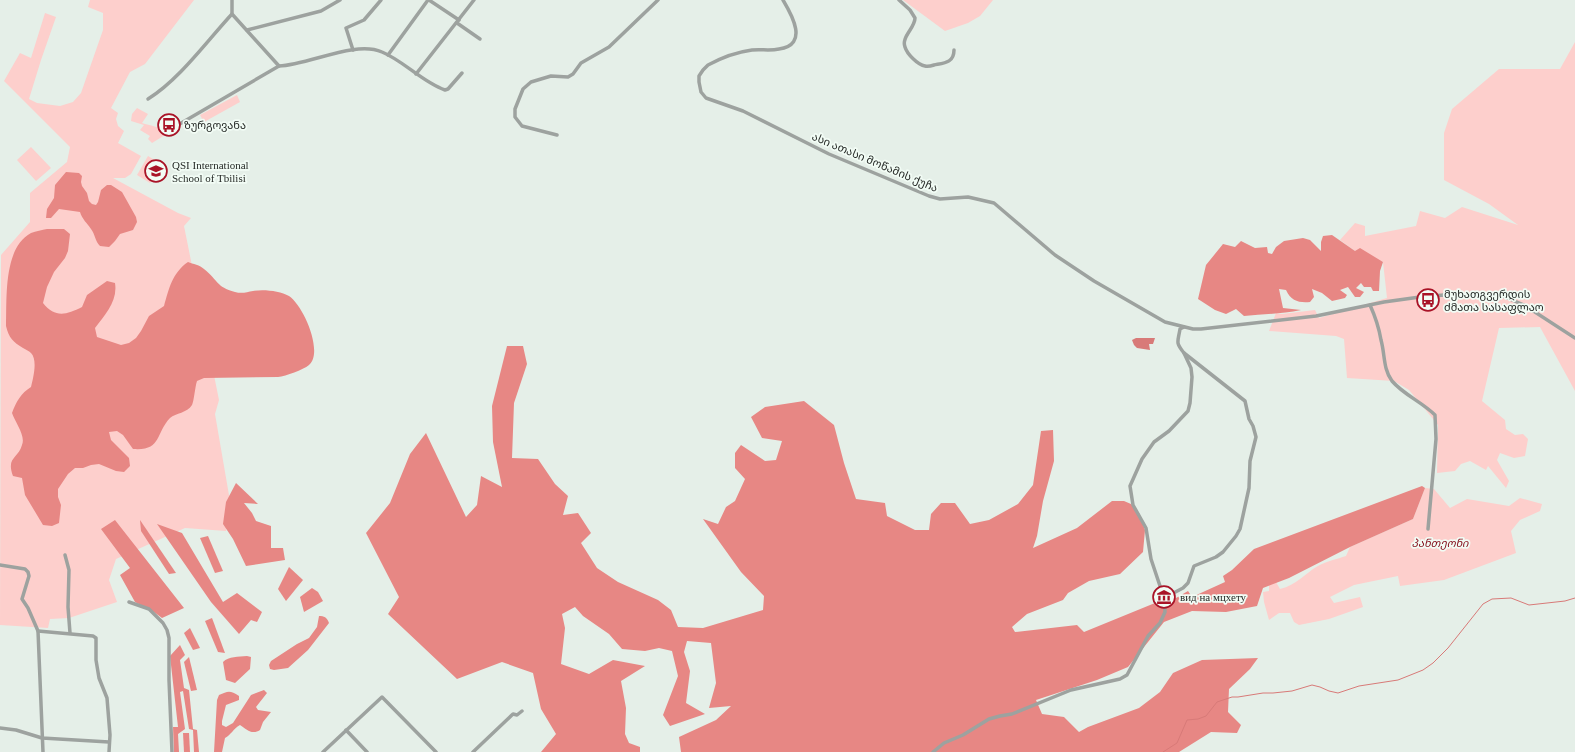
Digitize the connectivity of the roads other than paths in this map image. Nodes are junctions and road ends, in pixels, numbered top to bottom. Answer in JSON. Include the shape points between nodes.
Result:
{"nodes":[{"id":1,"x":232,"y":0,"type":"edge"},
{"id":2,"x":340,"y":0,"type":"edge"},
{"id":3,"x":381,"y":0,"type":"edge"},
{"id":4,"x":429,"y":0,"type":"edge"},
{"id":5,"x":474,"y":0,"type":"edge"},
{"id":6,"x":658,"y":0,"type":"edge"},
{"id":7,"x":783,"y":0,"type":"edge"},
{"id":8,"x":899,"y":0,"type":"edge"},
{"id":9,"x":232,"y":14,"type":"junction"},
{"id":10,"x":458,"y":21,"type":"junction"},
{"id":11,"x":247,"y":30,"type":"junction"},
{"id":12,"x":480,"y":39,"type":"dead end"},
{"id":13,"x":353,"y":50,"type":"junction"},
{"id":14,"x":954,"y":50,"type":"dead end"},
{"id":15,"x":388,"y":55,"type":"junction"},
{"id":16,"x":279,"y":66,"type":"junction"},
{"id":17,"x":462,"y":73,"type":"dead end"},
{"id":18,"x":416,"y":74,"type":"junction"},
{"id":19,"x":148,"y":99,"type":"dead end"},
{"id":20,"x":171,"y":128,"type":"dead end"},
{"id":21,"x":556,"y":135,"type":"dead end"},
{"id":22,"x":1370,"y":305,"type":"junction"},
{"id":23,"x":1184,"y":327,"type":"junction"},
{"id":24,"x":1575,"y":338,"type":"edge"},
{"id":25,"x":1184,"y":353,"type":"junction"},
{"id":26,"x":1428,"y":529,"type":"dead end"},
{"id":27,"x":65,"y":555,"type":"dead end"},
{"id":28,"x":0,"y":565,"type":"edge"},
{"id":29,"x":1164,"y":598,"type":"junction"},
{"id":30,"x":129,"y":602,"type":"dead end"},
{"id":31,"x":38,"y":631,"type":"junction"},
{"id":32,"x":70,"y":633,"type":"junction"},
{"id":33,"x":522,"y":711,"type":"dead end"},
{"id":34,"x":0,"y":728,"type":"edge"},
{"id":35,"x":346,"y":730,"type":"junction"},
{"id":36,"x":42,"y":738,"type":"junction"},
{"id":37,"x":109,"y":742,"type":"junction"},
{"id":38,"x":43,"y":752,"type":"edge"},
{"id":39,"x":109,"y":752,"type":"edge"},
{"id":40,"x":172,"y":752,"type":"edge"},
{"id":41,"x":323,"y":752,"type":"edge"},
{"id":42,"x":367,"y":752,"type":"edge"},
{"id":43,"x":436,"y":752,"type":"edge"},
{"id":44,"x":474,"y":752,"type":"edge"},
{"id":45,"x":933,"y":752,"type":"edge"}],
"edges":[{"from":1,"to":9,"type":"street"},
{"from":2,"to":11,"type":"street","via":[[321,11]]},
{"from":3,"to":13,"type":"street","via":[[364,20],[346,28]]},
{"from":4,"to":10,"type":"street"},
{"from":4,"to":15,"type":"street"},
{"from":5,"to":10,"type":"street"},
{"from":6,"to":21,"type":"street","via":[[609,47],[581,63],[573,74],[568,77],[551,76],[531,82],[523,89],[515,109],[515,117],[522,126]]},
{"from":7,"to":23,"type":"street","name":"ასი ათასი მოწამის ქუჩა","via":[[795,23],[796,36],[793,43],[782,49],[747,51],[708,65],[699,76],[701,92],[706,98],[743,111],[829,154],[929,196],[940,199],[968,197],[994,203],[1055,255],[1077,270],[1157,318]]},
{"from":8,"to":14,"type":"street","via":[[915,18],[904,43],[912,57],[926,67],[947,62],[952,58]]},
{"from":9,"to":11,"type":"street"},
{"from":9,"to":19,"type":"street","via":[[160,92]]},
{"from":10,"to":12,"type":"street"},
{"from":10,"to":18,"type":"street"},
{"from":11,"to":16,"type":"street"},
{"from":13,"to":15,"type":"street","via":[[375,50]]},
{"from":13,"to":16,"type":"street","via":[[294,65]]},
{"from":15,"to":18,"type":"street"},
{"from":16,"to":20,"type":"street"},
{"from":17,"to":18,"type":"street","via":[[445,90]]},
{"from":22,"to":23,"type":"street","name":"ასი ათასი მოწამის ქუჩა","via":[[1316,316],[1254,324],[1201,329]]},
{"from":22,"to":24,"type":"street","name":"ასი ათასი მოწამის ქუჩა","via":[[1444,295],[1500,295],[1524,305]]},
{"from":22,"to":26,"type":"street","via":[[1391,380],[1435,415],[1436,439]]},
{"from":23,"to":25,"type":"street","via":[[1180,329],[1177,341]]},
{"from":25,"to":29,"type":"street","via":[[1192,377],[1188,410],[1169,431],[1154,442],[1142,458],[1130,486],[1133,505],[1146,528],[1151,559]]},
{"from":25,"to":29,"type":"street","via":[[1245,401],[1256,437],[1240,529],[1236,536],[1216,557],[1194,566],[1183,588]]},
{"from":27,"to":32,"type":"street","via":[[69,570]]},
{"from":28,"to":31,"type":"street","via":[[25,569],[28,572],[22,600]]},
{"from":29,"to":45,"type":"street","via":[[1163,617],[1148,636],[1127,675],[1120,679],[1071,690],[1012,714],[990,719],[944,743]]},
{"from":30,"to":40,"type":"street","via":[[149,609],[167,630]]},
{"from":31,"to":32,"type":"street"},
{"from":31,"to":36,"type":"street"},
{"from":32,"to":37,"type":"street","via":[[96,638],[99,678],[107,698]]},
{"from":33,"to":44,"type":"street","via":[[518,715],[512,714]]},
{"from":34,"to":36,"type":"street"},
{"from":35,"to":41,"type":"street"},
{"from":35,"to":42,"type":"street"},
{"from":35,"to":43,"type":"street","via":[[382,697]]},
{"from":36,"to":37,"type":"street"},
{"from":36,"to":38,"type":"street"},
{"from":37,"to":39,"type":"street"}]}
